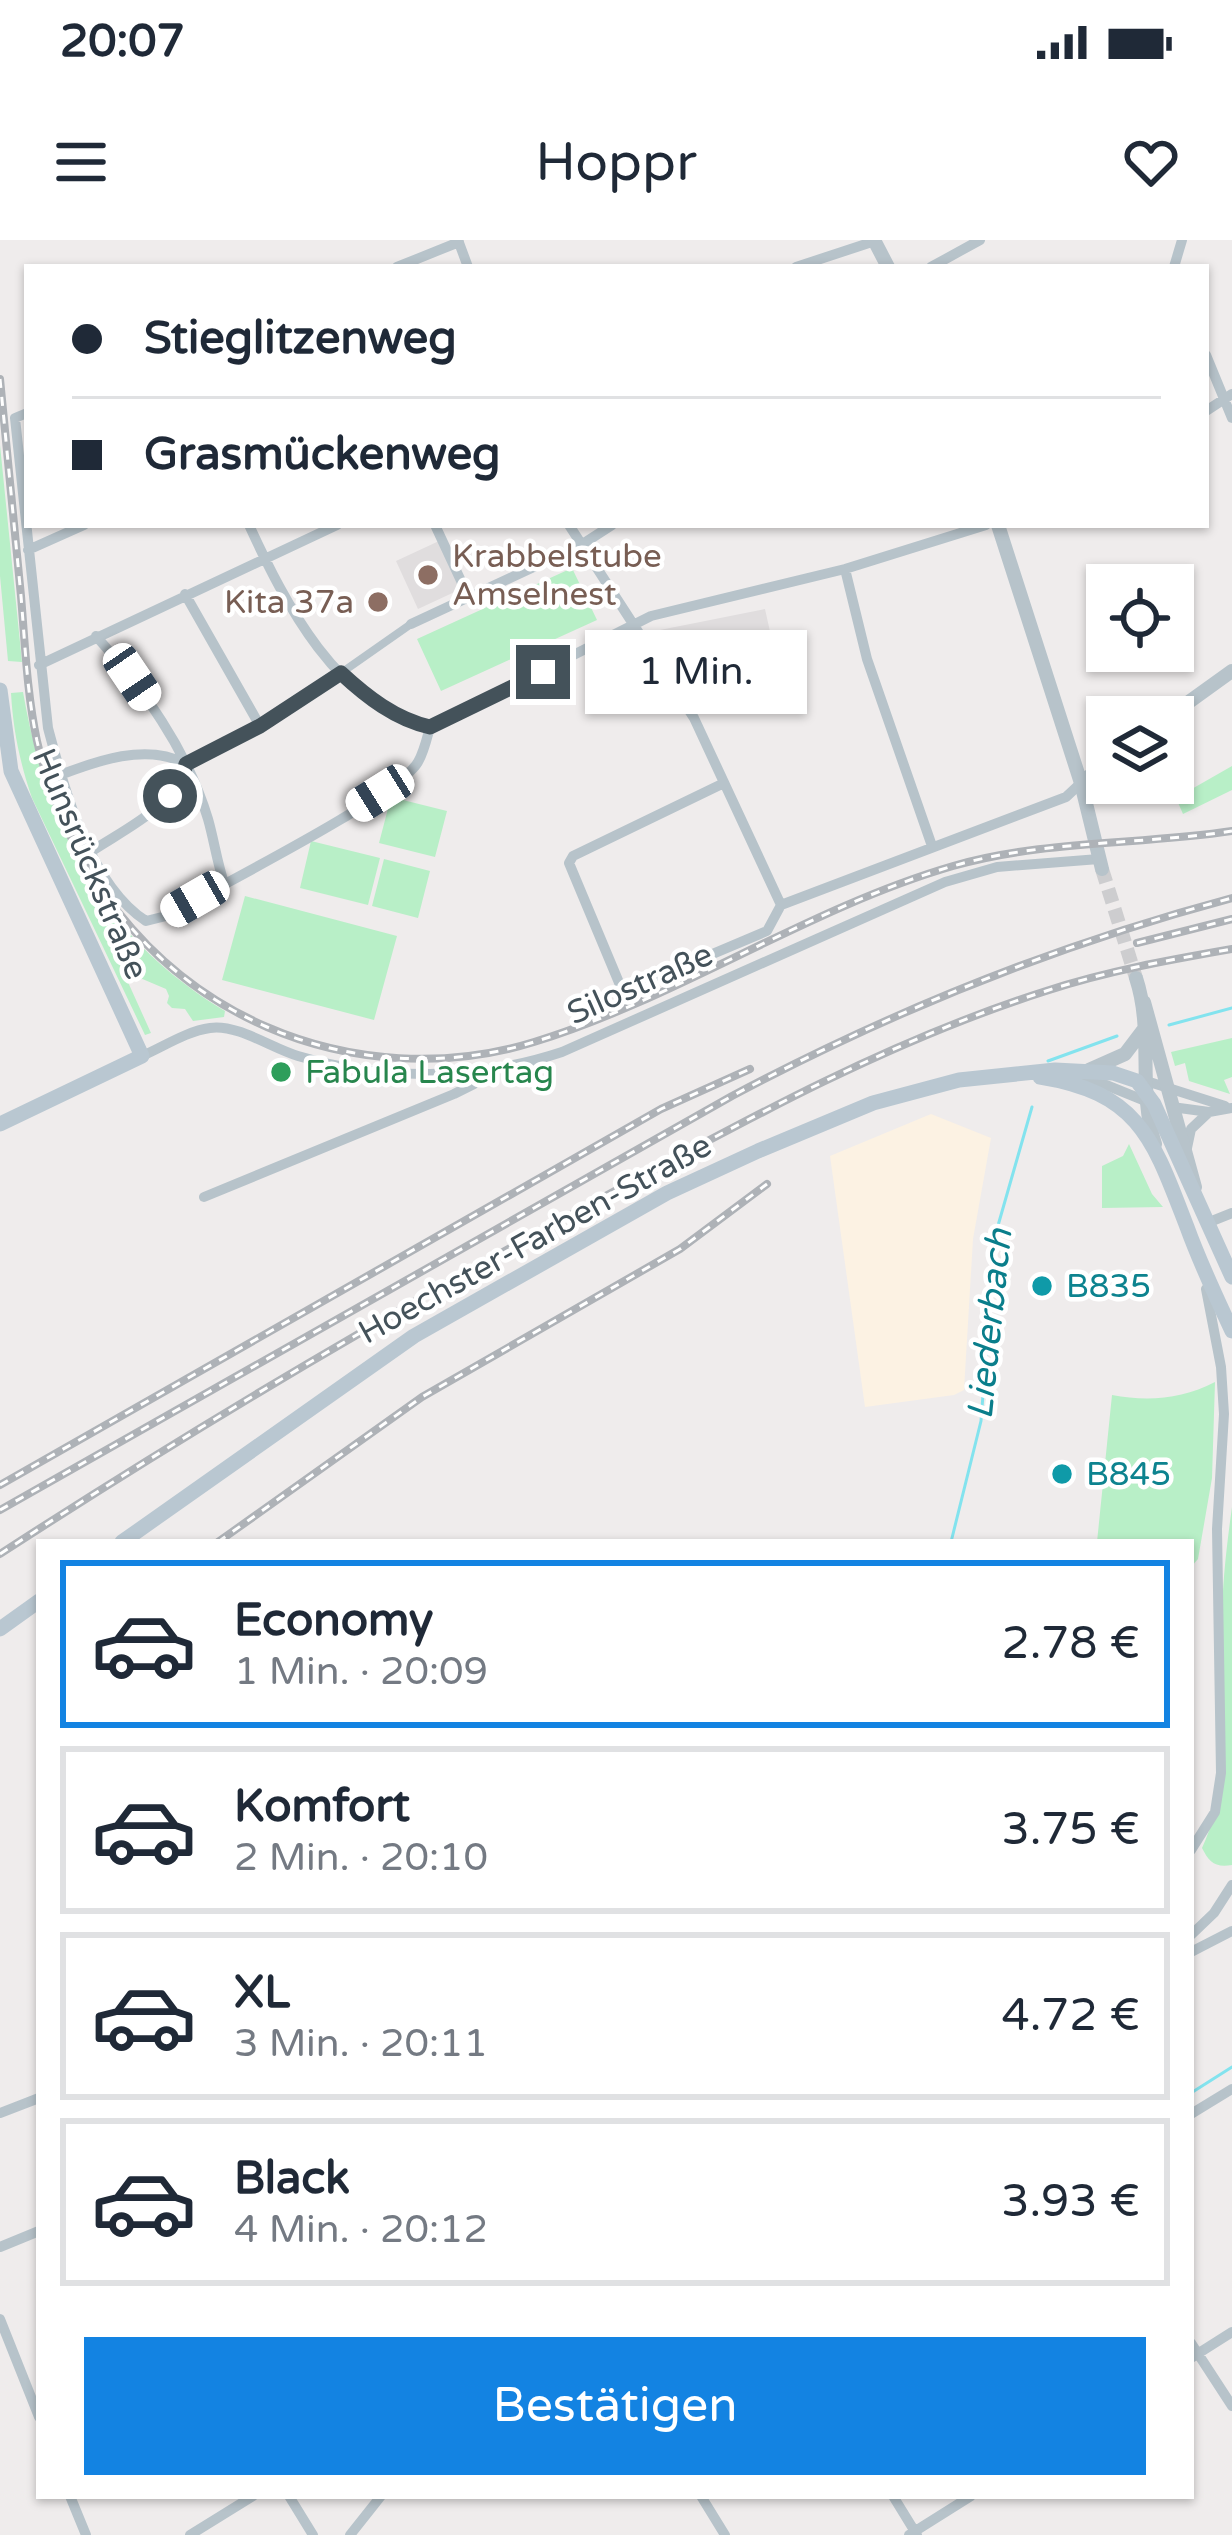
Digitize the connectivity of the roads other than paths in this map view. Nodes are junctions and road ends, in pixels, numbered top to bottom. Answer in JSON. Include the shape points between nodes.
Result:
{"nodes":[{"id":1,"x":980,"y":240,"type":"edge"},
{"id":2,"x":458,"y":241,"type":"edge"},
{"id":3,"x":874,"y":241,"type":"edge"},
{"id":4,"x":404,"y":264,"type":"edge"},
{"id":5,"x":805,"y":264,"type":"edge"},
{"id":6,"x":936,"y":264,"type":"edge"},
{"id":7,"x":1209,"y":362,"type":"edge"},
{"id":8,"x":1228,"y":397,"type":"edge"},
{"id":9,"x":21,"y":416,"type":"edge"},
{"id":10,"x":1232,"y":418,"type":"edge"},
{"id":11,"x":24,"y":473,"type":"edge"},
{"id":12,"x":27,"y":528,"type":"edge"},
{"id":13,"x":77,"y":528,"type":"edge"},
{"id":14,"x":250,"y":528,"type":"edge"},
{"id":15,"x":331,"y":528,"type":"edge"},
{"id":16,"x":436,"y":528,"type":"edge"},
{"id":17,"x":571,"y":528,"type":"edge"},
{"id":18,"x":608,"y":528,"type":"edge"},
{"id":19,"x":976,"y":528,"type":"edge"},
{"id":20,"x":999,"y":528,"type":"edge"},
{"id":21,"x":581,"y":545,"type":"junction"},
{"id":22,"x":28,"y":550,"type":"junction"},
{"id":23,"x":265,"y":560,"type":"junction"},
{"id":24,"x":845,"y":569,"type":"junction"},
{"id":25,"x":185,"y":594,"type":"junction"},
{"id":26,"x":469,"y":598,"type":"junction"},
{"id":27,"x":411,"y":624,"type":"joint"},
{"id":28,"x":632,"y":627,"type":"junction"},
{"id":29,"x":96,"y":636,"type":"junction"},
{"id":30,"x":39,"y":665,"type":"junction"},
{"id":31,"x":1232,"y":671,"type":"edge"},
{"id":32,"x":341,"y":673,"type":"junction"},
{"id":33,"x":0,"y":690,"type":"edge"},
{"id":34,"x":1194,"y":698,"type":"edge"},
{"id":35,"x":260,"y":726,"type":"junction"},
{"id":36,"x":430,"y":727,"type":"junction"},
{"id":37,"x":186,"y":764,"type":"junction"},
{"id":38,"x":60,"y":775,"type":"junction"},
{"id":39,"x":1086,"y":779,"type":"edge"},
{"id":40,"x":724,"y":783,"type":"junction"},
{"id":41,"x":1081,"y":783,"type":"junction"},
{"id":42,"x":932,"y":846,"type":"junction"},
{"id":43,"x":92,"y":851,"type":"junction"},
{"id":44,"x":1101,"y":864,"type":"joint"},
{"id":45,"x":224,"y":883,"type":"junction"},
{"id":46,"x":781,"y":905,"type":"junction"},
{"id":47,"x":1136,"y":978,"type":"tunnel mouth"},
{"id":48,"x":1144,"y":1002,"type":"junction"},
{"id":49,"x":1144,"y":1029,"type":"junction"},
{"id":50,"x":142,"y":1056,"type":"junction"},
{"id":51,"x":1089,"y":1070,"type":"junction"},
{"id":52,"x":478,"y":1073,"type":"junction"},
{"id":53,"x":1019,"y":1075,"type":"junction"},
{"id":54,"x":1053,"y":1079,"type":"junction"},
{"id":55,"x":1171,"y":1097,"type":"junction"},
{"id":56,"x":1147,"y":1099,"type":"junction"},
{"id":57,"x":1232,"y":1108,"type":"edge"},
{"id":58,"x":1209,"y":1112,"type":"junction"},
{"id":59,"x":0,"y":1124,"type":"edge"},
{"id":60,"x":1156,"y":1145,"type":"junction"},
{"id":61,"x":1186,"y":1151,"type":"junction"},
{"id":62,"x":1196,"y":1190,"type":"junction"},
{"id":63,"x":204,"y":1197,"type":"dead end"},
{"id":64,"x":1232,"y":1213,"type":"edge"},
{"id":65,"x":1208,"y":1223,"type":"junction"},
{"id":66,"x":1200,"y":1262,"type":"junction"},
{"id":67,"x":1232,"y":1277,"type":"edge"},
{"id":68,"x":1232,"y":1331,"type":"edge"},
{"id":69,"x":1232,"y":1451,"type":"edge"},
{"id":70,"x":1223,"y":1467,"type":"junction"},
{"id":71,"x":126,"y":1539,"type":"edge"},
{"id":72,"x":36,"y":1603,"type":"edge"},
{"id":73,"x":0,"y":1629,"type":"edge"},
{"id":74,"x":1194,"y":1845,"type":"edge"},
{"id":75,"x":1232,"y":1886,"type":"edge"},
{"id":76,"x":1232,"y":1931,"type":"edge"},
{"id":77,"x":1194,"y":1932,"type":"edge"},
{"id":78,"x":1194,"y":1950,"type":"edge"},
{"id":79,"x":1232,"y":2089,"type":"edge"},
{"id":80,"x":36,"y":2099,"type":"edge"},
{"id":81,"x":1194,"y":2112,"type":"edge"},
{"id":82,"x":0,"y":2113,"type":"edge"},
{"id":83,"x":36,"y":2232,"type":"edge"},
{"id":84,"x":0,"y":2247,"type":"edge"},
{"id":85,"x":0,"y":2319,"type":"edge"},
{"id":86,"x":1232,"y":2332,"type":"edge"},
{"id":87,"x":1194,"y":2351,"type":"edge"},
{"id":88,"x":1194,"y":2353,"type":"edge"},
{"id":89,"x":1232,"y":2406,"type":"edge"},
{"id":90,"x":36,"y":2409,"type":"edge"},
{"id":91,"x":71,"y":2499,"type":"edge"},
{"id":92,"x":248,"y":2499,"type":"edge"},
{"id":93,"x":291,"y":2499,"type":"edge"},
{"id":94,"x":379,"y":2499,"type":"edge"},
{"id":95,"x":703,"y":2499,"type":"edge"},
{"id":96,"x":895,"y":2499,"type":"edge"},
{"id":97,"x":966,"y":2499,"type":"edge"},
{"id":98,"x":914,"y":2534,"type":"edge"},
{"id":99,"x":86,"y":2535,"type":"edge"},
{"id":100,"x":190,"y":2535,"type":"edge"},
{"id":101,"x":313,"y":2535,"type":"edge"},
{"id":102,"x":350,"y":2535,"type":"edge"},
{"id":103,"x":725,"y":2535,"type":"edge"}],
"edges":[{"from":1,"to":6,"type":"street"},
{"from":2,"to":4,"type":"street"},
{"from":3,"to":5,"type":"street"},
{"from":7,"to":8,"type":"street"},
{"from":8,"to":10,"type":"street"},
{"from":9,"to":11,"type":"street"},
{"from":12,"to":22,"type":"street"},
{"from":13,"to":22,"type":"street"},
{"from":14,"to":23,"type":"street"},
{"from":15,"to":23,"type":"street"},
{"from":16,"to":26,"type":"street"},
{"from":17,"to":21,"type":"street"},
{"from":18,"to":21,"type":"street"},
{"from":19,"to":24,"type":"street"},
{"from":20,"to":41,"type":"street"},
{"from":21,"to":26,"type":"street"},
{"from":21,"to":28,"type":"street"},
{"from":22,"to":30,"type":"street"},
{"from":23,"to":25,"type":"street"},
{"from":23,"to":32,"type":"street","via":[[290,608]]},
{"from":24,"to":28,"type":"street"},
{"from":24,"to":42,"type":"street"},
{"from":25,"to":29,"type":"street"},
{"from":25,"to":35,"type":"street"},
{"from":26,"to":27,"type":"street"},
{"from":27,"to":32,"type":"street"},
{"from":28,"to":36,"type":"street"},
{"from":28,"to":40,"type":"street","via":[[694,718]]},
{"from":29,"to":30,"type":"street"},
{"from":29,"to":37,"type":"street"},
{"from":30,"to":38,"type":"street"},
{"from":31,"to":34,"type":"street"},
{"from":32,"to":35,"type":"street"},
{"from":32,"to":36,"type":"street","via":[[369,698]]},
{"from":33,"to":50,"type":"main road","name":"Hunsrückstraße","via":[[11,771]]},
{"from":35,"to":37,"type":"street"},
{"from":36,"to":45,"type":"street","via":[[418,764],[401,779]]},
{"from":37,"to":38,"type":"street","via":[[110,756]]},
{"from":37,"to":43,"type":"street","via":[[170,796]]},
{"from":37,"to":45,"type":"street"},
{"from":38,"to":43,"type":"street"},
{"from":39,"to":41,"type":"street"},
{"from":40,"to":46,"type":"street"},
{"from":40,"to":46,"type":"street","via":[[568,863],[620,985],[632,988],[767,931]]},
{"from":41,"to":42,"type":"street","via":[[1066,797]]},
{"from":41,"to":44,"type":"street"},
{"from":42,"to":46,"type":"street"},
{"from":43,"to":45,"type":"street","via":[[128,909],[146,921]]},
{"from":44,"to":52,"type":"street","name":"Silostraße","via":[[998,867],[945,882],[562,1052]]},
{"from":47,"to":48,"type":"street"},
{"from":48,"to":49,"type":"street"},
{"from":48,"to":55,"type":"street"},
{"from":49,"to":51,"type":"street","name":"Hoechster-Farben-Straße","via":[[1125,1054]]},
{"from":49,"to":56,"type":"street"},
{"from":50,"to":52,"type":"street","name":"Silostraße","via":[[218,1028],[349,1068]]},
{"from":50,"to":59,"type":"main road","name":"Silostraße"},
{"from":51,"to":53,"type":"main road","name":"Hoechster-Farben-Straße"},
{"from":51,"to":56,"type":"main road","name":"Hoechster-Farben-Straße","via":[[1125,1075]]},
{"from":52,"to":63,"type":"street","via":[[454,1094]]},
{"from":53,"to":54,"type":"main road"},
{"from":53,"to":71,"type":"main road","name":"Hoechster-Farben-Straße","via":[[910,1090],[667,1193],[415,1336]]},
{"from":54,"to":56,"type":"street"},
{"from":54,"to":60,"type":"main road","via":[[1112,1102]]},
{"from":55,"to":56,"type":"street"},
{"from":55,"to":56,"type":"street"},
{"from":55,"to":57,"type":"street"},
{"from":55,"to":58,"type":"street"},
{"from":55,"to":61,"type":"street"},
{"from":56,"to":60,"type":"street"},
{"from":56,"to":62,"type":"main road"},
{"from":57,"to":58,"type":"street"},
{"from":58,"to":61,"type":"street","via":[[1191,1130]]},
{"from":60,"to":66,"type":"main road"},
{"from":61,"to":62,"type":"street"},
{"from":62,"to":65,"type":"main road"},
{"from":64,"to":65,"type":"street"},
{"from":65,"to":67,"type":"main road"},
{"from":66,"to":68,"type":"main road"},
{"from":66,"to":70,"type":"street","via":[[1221,1367]]},
{"from":69,"to":70,"type":"street"},
{"from":70,"to":74,"type":"street","via":[[1220,1785],[1215,1812]]},
{"from":72,"to":73,"type":"main road"},
{"from":75,"to":77,"type":"street"},
{"from":76,"to":78,"type":"street"},
{"from":79,"to":81,"type":"street"},
{"from":80,"to":82,"type":"street"},
{"from":83,"to":84,"type":"street"},
{"from":85,"to":90,"type":"street"},
{"from":86,"to":87,"type":"street"},
{"from":88,"to":89,"type":"street"},
{"from":91,"to":99,"type":"street"},
{"from":92,"to":100,"type":"street"},
{"from":93,"to":101,"type":"street"},
{"from":94,"to":102,"type":"street"},
{"from":95,"to":103,"type":"street"},
{"from":96,"to":98,"type":"street"},
{"from":97,"to":98,"type":"street"}]}
